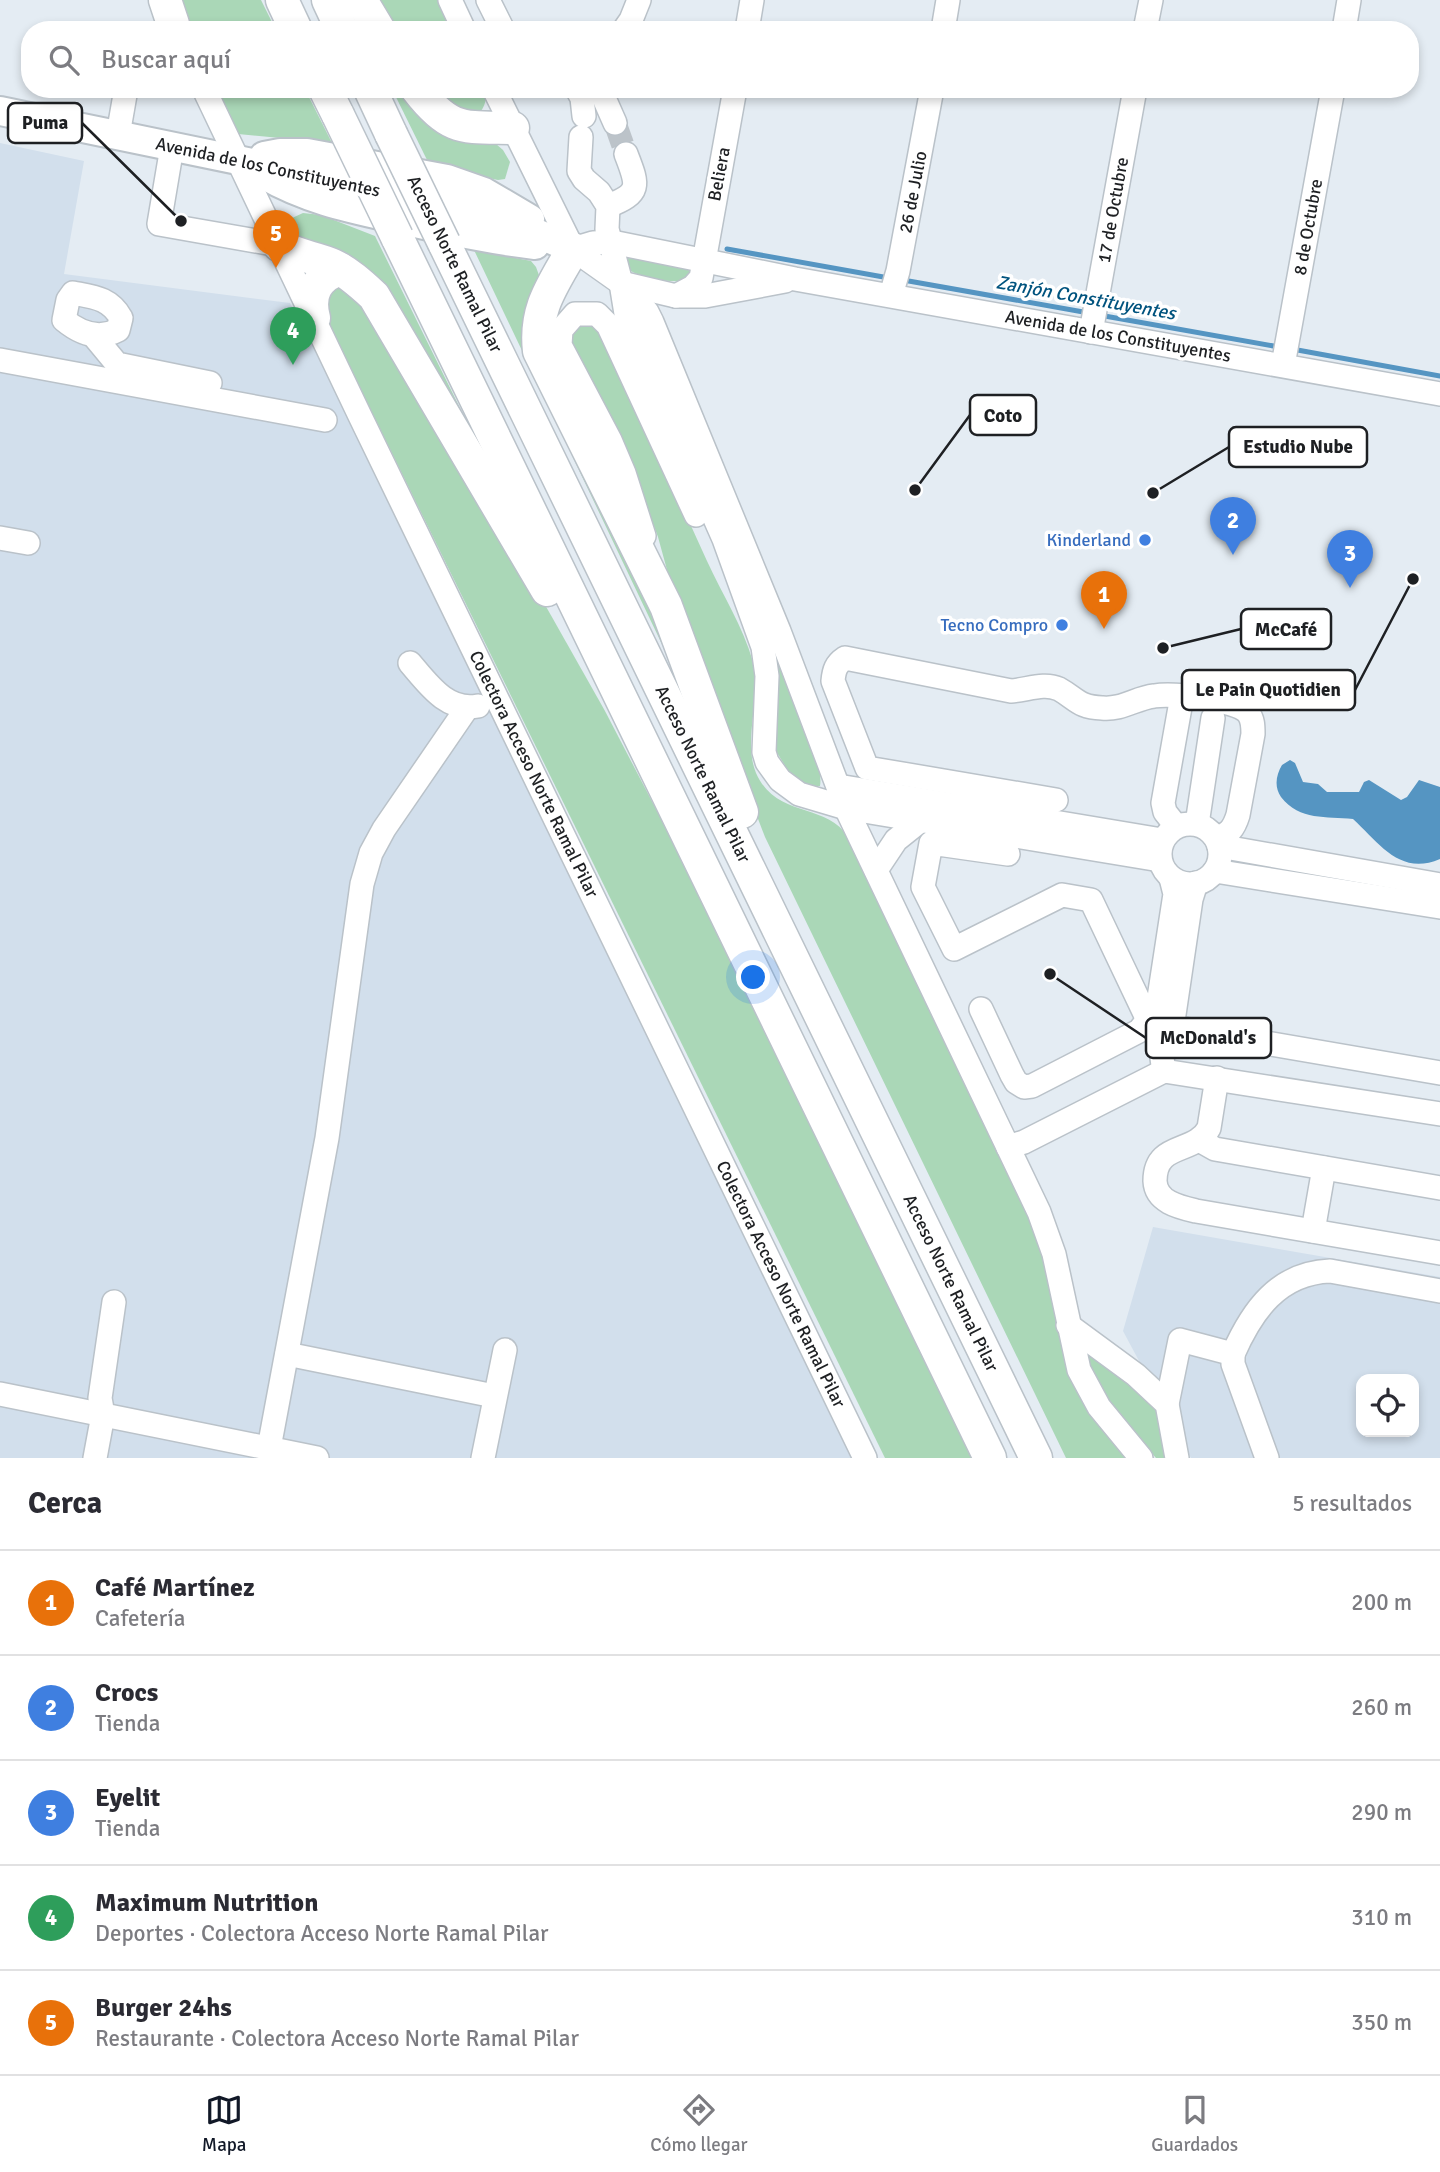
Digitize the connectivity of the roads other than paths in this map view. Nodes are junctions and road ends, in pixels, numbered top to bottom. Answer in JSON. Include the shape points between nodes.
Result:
{"nodes":[{"id":1,"x":282,"y":0,"type":"edge"},
{"id":2,"x":328,"y":0,"type":"edge"},
{"id":3,"x":361,"y":0,"type":"edge"},
{"id":4,"x":450,"y":0,"type":"edge"},
{"id":5,"x":488,"y":0,"type":"edge"},
{"id":6,"x":639,"y":0,"type":"edge"},
{"id":7,"x":752,"y":0,"type":"edge"},
{"id":8,"x":948,"y":0,"type":"edge"},
{"id":9,"x":1151,"y":0,"type":"edge"},
{"id":10,"x":1349,"y":0,"type":"edge"},
{"id":11,"x":292,"y":21,"type":"edge"},
{"id":12,"x":338,"y":21,"type":"edge"},
{"id":13,"x":374,"y":21,"type":"edge"},
{"id":14,"x":460,"y":21,"type":"edge"},
{"id":15,"x":498,"y":21,"type":"edge"},
{"id":16,"x":630,"y":21,"type":"edge"},
{"id":17,"x":748,"y":21,"type":"edge"},
{"id":18,"x":944,"y":21,"type":"edge"},
{"id":19,"x":1147,"y":21,"type":"edge"},
{"id":20,"x":1346,"y":21,"type":"edge"},
{"id":21,"x":124,"y":98,"type":"edge"},
{"id":22,"x":208,"y":98,"type":"edge"},
{"id":23,"x":374,"y":98,"type":"edge"},
{"id":24,"x":423,"y":98,"type":"edge"},
{"id":25,"x":498,"y":98,"type":"edge"},
{"id":26,"x":582,"y":98,"type":"edge"},
{"id":27,"x":604,"y":98,"type":"edge"},
{"id":28,"x":733,"y":98,"type":"edge"},
{"id":29,"x":930,"y":98,"type":"edge"},
{"id":30,"x":1133,"y":98,"type":"edge"},
{"id":31,"x":1331,"y":98,"type":"edge"},
{"id":32,"x":331,"y":102,"type":"edge"},
{"id":33,"x":0,"y":111,"type":"edge"},
{"id":34,"x":615,"y":123,"type":"tunnel mouth"},
{"id":35,"x":513,"y":128,"type":"junction"},
{"id":36,"x":118,"y":135,"type":"junction"},
{"id":37,"x":172,"y":147,"type":"junction"},
{"id":38,"x":626,"y":154,"type":"tunnel mouth"},
{"id":39,"x":239,"y":160,"type":"junction"},
{"id":40,"x":608,"y":206,"type":"junction"},
{"id":41,"x":611,"y":242,"type":"junction"},
{"id":42,"x":279,"y":245,"type":"junction"},
{"id":43,"x":573,"y":248,"type":"junction"},
{"id":44,"x":703,"y":259,"type":"junction"},
{"id":45,"x":340,"y":269,"type":"junction"},
{"id":46,"x":795,"y":279,"type":"junction"},
{"id":47,"x":621,"y":283,"type":"junction"},
{"id":48,"x":894,"y":284,"type":"junction"},
{"id":49,"x":676,"y":296,"type":"junction"},
{"id":50,"x":314,"y":318,"type":"junction"},
{"id":51,"x":1093,"y":320,"type":"junction"},
{"id":52,"x":93,"y":335,"type":"dead end"},
{"id":53,"x":1285,"y":354,"type":"junction"},
{"id":54,"x":0,"y":360,"type":"edge"},
{"id":55,"x":1440,"y":394,"type":"edge"},
{"id":56,"x":360,"y":416,"type":"junction"},
{"id":57,"x":325,"y":420,"type":"dead end"},
{"id":58,"x":0,"y":538,"type":"edge"},
{"id":59,"x":28,"y":543,"type":"dead end"},
{"id":60,"x":666,"y":606,"type":"junction"},
{"id":61,"x":751,"y":613,"type":"junction"},
{"id":62,"x":410,"y":663,"type":"dead end"},
{"id":63,"x":1182,"y":696,"type":"junction"},
{"id":64,"x":499,"y":702,"type":"junction"},
{"id":65,"x":467,"y":708,"type":"junction"},
{"id":66,"x":1213,"y":718,"type":"dead end"},
{"id":67,"x":652,"y":761,"type":"junction"},
{"id":68,"x":838,"y":786,"type":"junction"},
{"id":69,"x":846,"y":808,"type":"junction"},
{"id":70,"x":921,"y":820,"type":"junction"},
{"id":71,"x":1053,"y":821,"type":"junction"},
{"id":72,"x":1012,"y":834,"type":"junction"},
{"id":73,"x":1186,"y":845,"type":"junction"},
{"id":74,"x":876,"y":870,"type":"junction"},
{"id":75,"x":1205,"y":877,"type":"junction"},
{"id":76,"x":1440,"y":885,"type":"edge"},
{"id":77,"x":1440,"y":907,"type":"edge"},
{"id":78,"x":803,"y":977,"type":"junction"},
{"id":79,"x":950,"y":1025,"type":"junction"},
{"id":80,"x":1159,"y":1029,"type":"junction"},
{"id":81,"x":1164,"y":1071,"type":"junction"},
{"id":82,"x":1440,"y":1073,"type":"edge"},
{"id":83,"x":1217,"y":1078,"type":"junction"},
{"id":84,"x":1440,"y":1114,"type":"edge"},
{"id":85,"x":1199,"y":1140,"type":"junction"},
{"id":86,"x":1008,"y":1147,"type":"junction"},
{"id":87,"x":1324,"y":1168,"type":"junction"},
{"id":88,"x":1440,"y":1188,"type":"edge"},
{"id":89,"x":1313,"y":1231,"type":"junction"},
{"id":90,"x":1440,"y":1253,"type":"edge"},
{"id":91,"x":1440,"y":1291,"type":"edge"},
{"id":92,"x":114,"y":1302,"type":"dead end"},
{"id":93,"x":1068,"y":1325,"type":"junction"},
{"id":94,"x":505,"y":1350,"type":"dead end"},
{"id":95,"x":287,"y":1354,"type":"junction"},
{"id":96,"x":1233,"y":1354,"type":"junction"},
{"id":97,"x":0,"y":1394,"type":"edge"},
{"id":98,"x":494,"y":1396,"type":"junction"},
{"id":99,"x":1167,"y":1404,"type":"junction"},
{"id":100,"x":103,"y":1415,"type":"junction"},
{"id":101,"x":269,"y":1448,"type":"junction"},
{"id":102,"x":95,"y":1458,"type":"edge"},
{"id":103,"x":317,"y":1458,"type":"edge"},
{"id":104,"x":483,"y":1458,"type":"edge"},
{"id":105,"x":865,"y":1458,"type":"edge"},
{"id":106,"x":990,"y":1458,"type":"edge"},
{"id":107,"x":1036,"y":1458,"type":"edge"},
{"id":108,"x":1141,"y":1458,"type":"edge"},
{"id":109,"x":1177,"y":1458,"type":"edge"},
{"id":110,"x":1267,"y":1458,"type":"edge"}],
"edges":[{"from":1,"to":11,"type":"highway"},
{"from":2,"to":12,"type":"highway"},
{"from":3,"to":13,"type":"highway"},
{"from":4,"to":14,"type":"street"},
{"from":5,"to":15,"type":"street"},
{"from":6,"to":16,"type":"street"},
{"from":7,"to":17,"type":"street"},
{"from":8,"to":18,"type":"street"},
{"from":9,"to":19,"type":"street"},
{"from":10,"to":20,"type":"street"},
{"from":21,"to":36,"type":"street"},
{"from":22,"to":39,"type":"street","name":"Colectora Acceso Norte Ramal Pilar"},
{"from":23,"to":78,"type":"highway","name":"Acceso Norte Ramal Pilar","bridge":true},
{"from":24,"to":35,"type":"highway","via":[[446,121],[460,127]]},
{"from":25,"to":35,"type":"street"},
{"from":26,"to":40,"type":"street","via":[[579,171]]},
{"from":27,"to":34,"type":"street"},
{"from":28,"to":44,"type":"street","name":"Beliera"},
{"from":29,"to":48,"type":"street","name":"26 de Julio"},
{"from":30,"to":51,"type":"street","name":"17 de Octubre"},
{"from":31,"to":53,"type":"street","name":"8 de Octubre"},
{"from":32,"to":67,"type":"highway","bridge":true},
{"from":33,"to":36,"type":"main road","name":"Avenida de los Constituyentes"},
{"from":35,"to":43,"type":"street"},
{"from":36,"to":37,"type":"main road","name":"Avenida de los Constituyentes"},
{"from":37,"to":39,"type":"main road","name":"Avenida de los Constituyentes"},
{"from":37,"to":42,"type":"street","via":[[159,224]]},
{"from":38,"to":40,"type":"street","via":[[637,180],[634,191]]},
{"from":39,"to":42,"type":"street","name":"Colectora Acceso Norte Ramal Pilar"},
{"from":39,"to":43,"type":"main road","name":"Avenida de los Constituyentes","via":[[518,225]]},
{"from":40,"to":41,"type":"street"},
{"from":41,"to":43,"type":"street","name":"Avenida de los Constituyentes"},
{"from":41,"to":44,"type":"street","name":"Avenida de los Constituyentes"},
{"from":41,"to":47,"type":"street"},
{"from":42,"to":45,"type":"highway"},
{"from":42,"to":50,"type":"street","name":"Colectora Acceso Norte Ramal Pilar"},
{"from":43,"to":47,"type":"street","name":"Avenida de los Constituyentes"},
{"from":43,"to":60,"type":"highway","via":[[541,309],[539,351]]},
{"from":44,"to":46,"type":"street","name":"Avenida de los Constituyentes"},
{"from":44,"to":49,"type":"street","name":"Beliera","via":[[701,278]]},
{"from":45,"to":50,"type":"highway","via":[[319,281],[313,292]]},
{"from":45,"to":67,"type":"highway","via":[[374,296],[583,653]]},
{"from":46,"to":48,"type":"street","name":"Avenida de los Constituyentes"},
{"from":46,"to":49,"type":"street","name":"Avenida de los Constituyentes","via":[[705,296]]},
{"from":47,"to":49,"type":"street","name":"Avenida de los Constituyentes"},
{"from":47,"to":61,"type":"street","via":[[627,320],[724,539]]},
{"from":47,"to":68,"type":"street","via":[[652,322]]},
{"from":48,"to":51,"type":"street","name":"Avenida de los Constituyentes"},
{"from":50,"to":56,"type":"street","name":"Colectora Acceso Norte Ramal Pilar"},
{"from":51,"to":53,"type":"street","name":"Avenida de los Constituyentes"},
{"from":52,"to":56,"type":"street","via":[[117,364]]},
{"from":53,"to":55,"type":"street","name":"Avenida de los Constituyentes"},
{"from":54,"to":57,"type":"street"},
{"from":56,"to":64,"type":"street","name":"Colectora Acceso Norte Ramal Pilar"},
{"from":58,"to":59,"type":"street"},
{"from":60,"to":61,"type":"street","via":[[624,473],[560,345],[561,330],[575,314],[597,314],[608,325],[706,536]]},
{"from":60,"to":78,"type":"highway"},
{"from":61,"to":69,"type":"street","via":[[766,665],[767,762],[780,780],[799,794]]},
{"from":62,"to":65,"type":"street","via":[[437,694]]},
{"from":63,"to":71,"type":"street","via":[[1149,696],[1121,708],[1104,709],[1088,707],[1058,689],[1038,685],[1012,691],[859,660],[845,658],[838,663],[833,681],[867,768]]},
{"from":63,"to":73,"type":"street","via":[[1163,803]]},
{"from":63,"to":73,"type":"street","via":[[1241,707],[1252,722],[1253,734],[1235,825],[1228,833]]},
{"from":64,"to":65,"type":"street"},
{"from":64,"to":105,"type":"street","name":"Colectora Acceso Norte Ramal Pilar"},
{"from":65,"to":95,"type":"street","via":[[384,829],[362,884],[327,1138]]},
{"from":66,"to":73,"type":"street"},
{"from":67,"to":106,"type":"highway"},
{"from":68,"to":69,"type":"street"},
{"from":68,"to":72,"type":"street"},
{"from":69,"to":70,"type":"street"},
{"from":69,"to":74,"type":"street"},
{"from":70,"to":72,"type":"street"},
{"from":70,"to":74,"type":"street","via":[[896,840]]},
{"from":71,"to":72,"type":"street"},
{"from":71,"to":73,"type":"street"},
{"from":72,"to":80,"type":"street","via":[[931,843],[923,887],[954,949],[1062,895],[1091,900]]},
{"from":73,"to":75,"type":"street","via":[[1187,884]]},
{"from":73,"to":75,"type":"street","via":[[1220,855]]},
{"from":73,"to":76,"type":"street"},
{"from":73,"to":80,"type":"street","via":[[1175,894]]},
{"from":74,"to":79,"type":"street"},
{"from":75,"to":77,"type":"street"},
{"from":75,"to":80,"type":"street","via":[[1191,899]]},
{"from":78,"to":107,"type":"highway","name":"Acceso Norte Ramal Pilar"},
{"from":79,"to":80,"type":"street","via":[[986,1007],[1012,1075],[1024,1087],[1139,1031]]},
{"from":79,"to":86,"type":"street"},
{"from":80,"to":81,"type":"street"},
{"from":80,"to":82,"type":"street"},
{"from":81,"to":83,"type":"street"},
{"from":81,"to":86,"type":"street"},
{"from":83,"to":84,"type":"street"},
{"from":83,"to":85,"type":"street","via":[[1209,1128]]},
{"from":85,"to":87,"type":"street","via":[[1215,1149]]},
{"from":85,"to":89,"type":"street","via":[[1161,1160],[1155,1185],[1162,1198],[1196,1211]]},
{"from":86,"to":93,"type":"street","via":[[1054,1254]]},
{"from":87,"to":88,"type":"street"},
{"from":87,"to":89,"type":"street"},
{"from":89,"to":90,"type":"street"},
{"from":91,"to":96,"type":"street","via":[[1314,1272],[1288,1283],[1261,1304]]},
{"from":92,"to":100,"type":"street","via":[[100,1398]]},
{"from":93,"to":99,"type":"street"},
{"from":93,"to":108,"type":"street","via":[[1088,1390]]},
{"from":94,"to":98,"type":"street"},
{"from":95,"to":98,"type":"street"},
{"from":95,"to":101,"type":"street"},
{"from":96,"to":99,"type":"street","via":[[1180,1340]]},
{"from":96,"to":110,"type":"street"},
{"from":97,"to":100,"type":"street"},
{"from":98,"to":104,"type":"street"},
{"from":99,"to":109,"type":"street"},
{"from":100,"to":101,"type":"street"},
{"from":100,"to":102,"type":"street"},
{"from":101,"to":103,"type":"street"}]}
